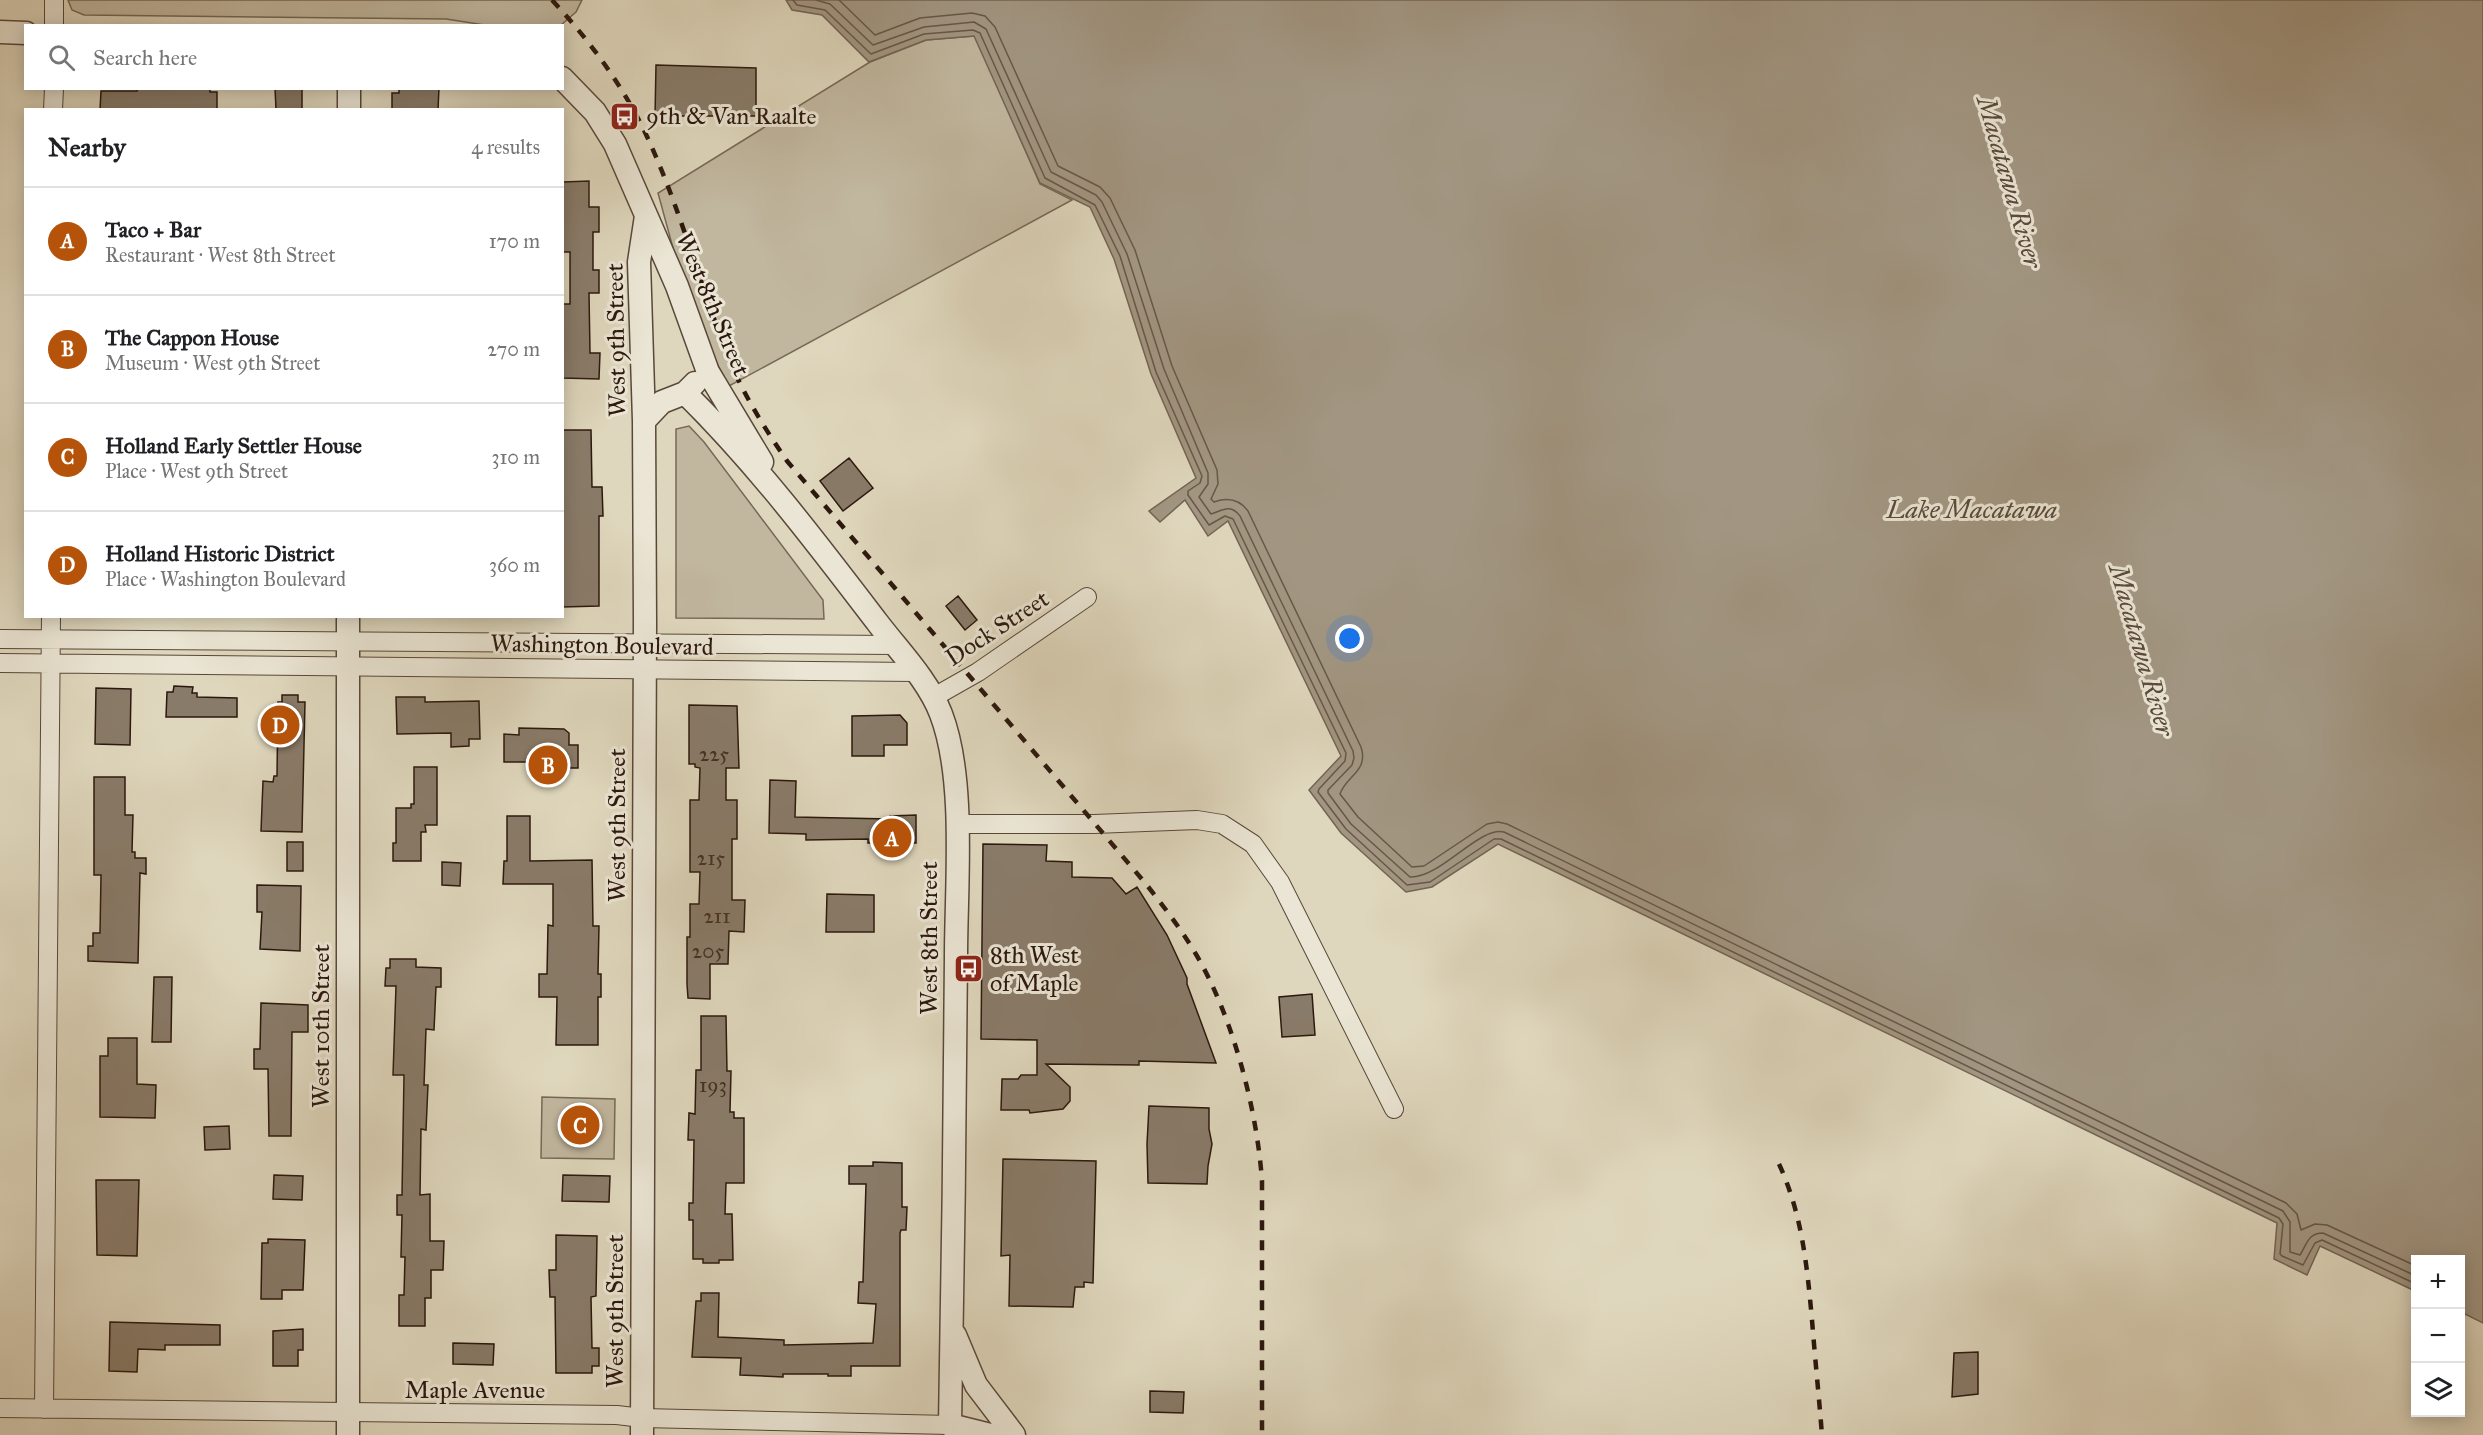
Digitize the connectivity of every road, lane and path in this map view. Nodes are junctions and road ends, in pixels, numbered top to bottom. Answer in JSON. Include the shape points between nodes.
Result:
{"nodes":[{"id":1,"x":54,"y":0,"type":"edge"},
{"id":2,"x":54,"y":24,"type":"edge"},
{"id":3,"x":0,"y":32,"type":"edge"},
{"id":4,"x":24,"y":33,"type":"edge"},
{"id":5,"x":564,"y":80,"type":"edge"},
{"id":6,"x":54,"y":90,"type":"edge"},
{"id":7,"x":349,"y":90,"type":"edge"},
{"id":8,"x":54,"y":108,"type":"edge"},
{"id":9,"x":348,"y":108,"type":"edge"},
{"id":10,"x":646,"y":216,"type":"junction"},
{"id":11,"x":708,"y":372,"type":"junction"},
{"id":12,"x":685,"y":393,"type":"junction"},
{"id":13,"x":644,"y":422,"type":"junction"},
{"id":14,"x":787,"y":504,"type":"junction"},
{"id":15,"x":1087,"y":597,"type":"dead end"},
{"id":16,"x":51,"y":618,"type":"edge"},
{"id":17,"x":348,"y":618,"type":"edge"},
{"id":18,"x":0,"y":639,"type":"edge"},
{"id":19,"x":51,"y":639,"type":"junction"},
{"id":20,"x":348,"y":641,"type":"junction"},
{"id":21,"x":645,"y":643,"type":"junction"},
{"id":22,"x":894,"y":645,"type":"junction"},
{"id":23,"x":0,"y":663,"type":"edge"},
{"id":24,"x":50,"y":663,"type":"junction"},
{"id":25,"x":348,"y":666,"type":"junction"},
{"id":26,"x":644,"y":670,"type":"junction"},
{"id":27,"x":915,"y":672,"type":"junction"},
{"id":28,"x":934,"y":697,"type":"junction"},
{"id":29,"x":957,"y":824,"type":"junction"},
{"id":30,"x":1394,"y":1109,"type":"dead end"},
{"id":31,"x":952,"y":1328,"type":"junction"},
{"id":32,"x":0,"y":1408,"type":"edge"},
{"id":33,"x":44,"y":1409,"type":"junction"},
{"id":34,"x":348,"y":1412,"type":"junction"},
{"id":35,"x":950,"y":1425,"type":"junction"},
{"id":36,"x":642,"y":1427,"type":"edge"},
{"id":37,"x":348,"y":1435,"type":"edge"},
{"id":38,"x":990,"y":1435,"type":"edge"},
{"id":39,"x":1014,"y":1435,"type":"edge"}],
"edges":[{"from":1,"to":2,"type":"street"},
{"from":3,"to":4,"type":"street"},
{"from":5,"to":10,"type":"street","name":"West 8th Street","via":[[586,100],[615,144]]},
{"from":6,"to":8,"type":"street"},
{"from":7,"to":9,"type":"street"},
{"from":10,"to":11,"type":"street","name":"West 8th Street"},
{"from":10,"to":13,"type":"street","name":"West 9th Street","via":[[639,262]]},
{"from":11,"to":12,"type":"street"},
{"from":11,"to":14,"type":"street","name":"West 8th Street"},
{"from":12,"to":13,"type":"street","via":[[662,402]]},
{"from":12,"to":14,"type":"street","name":"West 8th Street"},
{"from":13,"to":21,"type":"street","name":"West 9th Street"},
{"from":14,"to":22,"type":"street","name":"West 8th Street"},
{"from":15,"to":28,"type":"street","name":"Dock Street","via":[[978,672]]},
{"from":16,"to":19,"type":"street"},
{"from":17,"to":20,"type":"street","name":"West 10th Street"},
{"from":18,"to":19,"type":"street","name":"Washington Boulevard"},
{"from":19,"to":20,"type":"street","name":"Washington Boulevard"},
{"from":19,"to":24,"type":"street"},
{"from":20,"to":21,"type":"street","name":"Washington Boulevard"},
{"from":20,"to":25,"type":"street","name":"West 10th Street"},
{"from":21,"to":22,"type":"street","name":"Washington Boulevard"},
{"from":21,"to":26,"type":"street","name":"West 9th Street"},
{"from":22,"to":27,"type":"street","name":"West 8th Street"},
{"from":23,"to":24,"type":"street","name":"Washington Boulevard"},
{"from":24,"to":25,"type":"street","name":"Washington Boulevard"},
{"from":24,"to":33,"type":"street"},
{"from":25,"to":26,"type":"street","name":"Washington Boulevard"},
{"from":25,"to":34,"type":"street","name":"West 10th Street"},
{"from":26,"to":27,"type":"street","name":"Washington Boulevard"},
{"from":26,"to":36,"type":"street","name":"West 9th Street"},
{"from":27,"to":28,"type":"street","name":"West 8th Street"},
{"from":28,"to":29,"type":"street","name":"West 8th Street","via":[[953,756]]},
{"from":29,"to":30,"type":"street","via":[[1197,820],[1222,824],[1253,844],[1280,882]]},
{"from":29,"to":31,"type":"street","name":"West 8th Street"},
{"from":31,"to":35,"type":"street","name":"West 8th Street"},
{"from":31,"to":39,"type":"street","via":[[976,1385]]},
{"from":32,"to":33,"type":"street","name":"Maple Avenue"},
{"from":33,"to":34,"type":"street","name":"Maple Avenue"},
{"from":34,"to":36,"type":"street","name":"Maple Avenue","via":[[617,1415]]},
{"from":34,"to":37,"type":"street","name":"West 10th Street"},
{"from":35,"to":36,"type":"street","name":"Maple Avenue"},
{"from":35,"to":38,"type":"street"}]}
